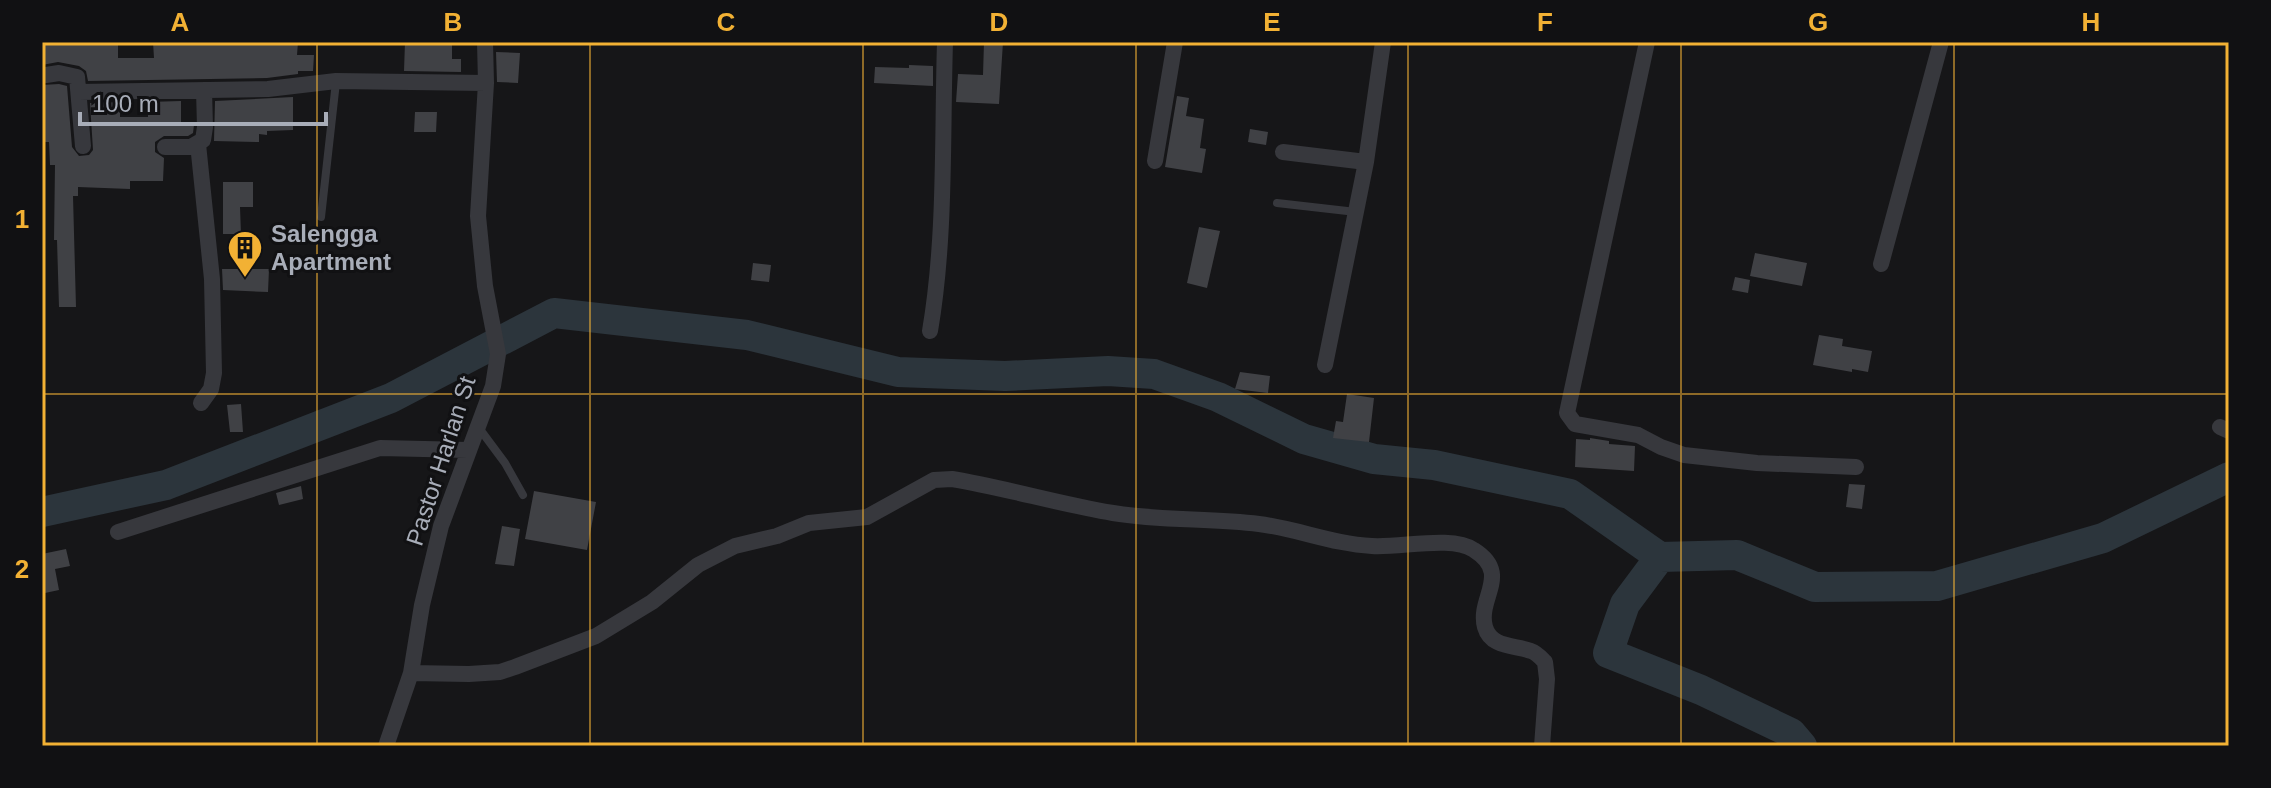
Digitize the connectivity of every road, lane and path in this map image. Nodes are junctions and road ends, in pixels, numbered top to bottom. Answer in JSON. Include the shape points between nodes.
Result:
{"nodes":[{"id":1,"x":485,"y":42,"type":"edge"},
{"id":2,"x":945,"y":42,"type":"edge"},
{"id":3,"x":1175,"y":42,"type":"edge"},
{"id":4,"x":1383,"y":42,"type":"edge"},
{"id":5,"x":1647,"y":42,"type":"edge"},
{"id":6,"x":1941,"y":42,"type":"edge"},
{"id":7,"x":46,"y":75,"type":"dead end"},
{"id":8,"x":336,"y":81,"type":"junction"},
{"id":9,"x":486,"y":83,"type":"junction"},
{"id":10,"x":204,"y":90,"type":"junction"},
{"id":11,"x":79,"y":92,"type":"junction"},
{"id":12,"x":198,"y":144,"type":"junction"},
{"id":13,"x":83,"y":146,"type":"dead end"},
{"id":14,"x":165,"y":147,"type":"dead end"},
{"id":15,"x":1283,"y":152,"type":"dead end"},
{"id":16,"x":1155,"y":161,"type":"dead end"},
{"id":17,"x":1366,"y":162,"type":"junction"},
{"id":18,"x":1277,"y":203,"type":"dead end"},
{"id":19,"x":1356,"y":212,"type":"junction"},
{"id":20,"x":321,"y":217,"type":"dead end"},
{"id":21,"x":1881,"y":264,"type":"dead end"},
{"id":22,"x":930,"y":331,"type":"dead end"},
{"id":23,"x":1325,"y":365,"type":"dead end"},
{"id":24,"x":201,"y":403,"type":"dead end"},
{"id":25,"x":478,"y":427,"type":"junction"},
{"id":26,"x":468,"y":450,"type":"junction"},
{"id":27,"x":1856,"y":467,"type":"dead end"},
{"id":28,"x":523,"y":495,"type":"dead end"},
{"id":29,"x":118,"y":532,"type":"dead end"},
{"id":30,"x":411,"y":673,"type":"junction"},
{"id":31,"x":386,"y":746,"type":"edge"},
{"id":32,"x":1542,"y":746,"type":"edge"}],
"edges":[{"from":1,"to":9,"type":"street","name":"Pastor Harlan St"},
{"from":2,"to":22,"type":"street","via":[[941,214]]},
{"from":3,"to":16,"type":"street"},
{"from":4,"to":17,"type":"street"},
{"from":5,"to":27,"type":"street","via":[[1569,419],[1638,435],[1684,455]]},
{"from":6,"to":21,"type":"street"},
{"from":7,"to":11,"type":"street","via":[[76,75]]},
{"from":8,"to":9,"type":"street"},
{"from":8,"to":10,"type":"street"},
{"from":8,"to":20,"type":"lane"},
{"from":9,"to":25,"type":"street","name":"Pastor Harlan St","via":[[478,216],[498,354]]},
{"from":10,"to":11,"type":"street"},
{"from":10,"to":12,"type":"street","via":[[205,127]]},
{"from":11,"to":13,"type":"street"},
{"from":12,"to":14,"type":"street"},
{"from":12,"to":24,"type":"street","via":[[212,279],[214,373]]},
{"from":15,"to":17,"type":"street"},
{"from":17,"to":19,"type":"street"},
{"from":18,"to":19,"type":"lane"},
{"from":19,"to":23,"type":"street"},
{"from":25,"to":26,"type":"street","name":"Pastor Harlan St"},
{"from":25,"to":28,"type":"lane"},
{"from":26,"to":29,"type":"street","via":[[380,448]]},
{"from":26,"to":30,"type":"street","name":"Pastor Harlan St","via":[[441,526]]},
{"from":30,"to":31,"type":"street","name":"Pastor Harlan St"},
{"from":30,"to":32,"type":"street","via":[[469,674],[515,667],[596,636],[652,602],[698,565],[735,546],[809,523],[867,517],[934,480],[952,479],[1115,513],[1261,524],[1345,544],[1456,543],[1472,548],[1491,568],[1485,627],[1491,637],[1531,651],[1545,662]]}]}
